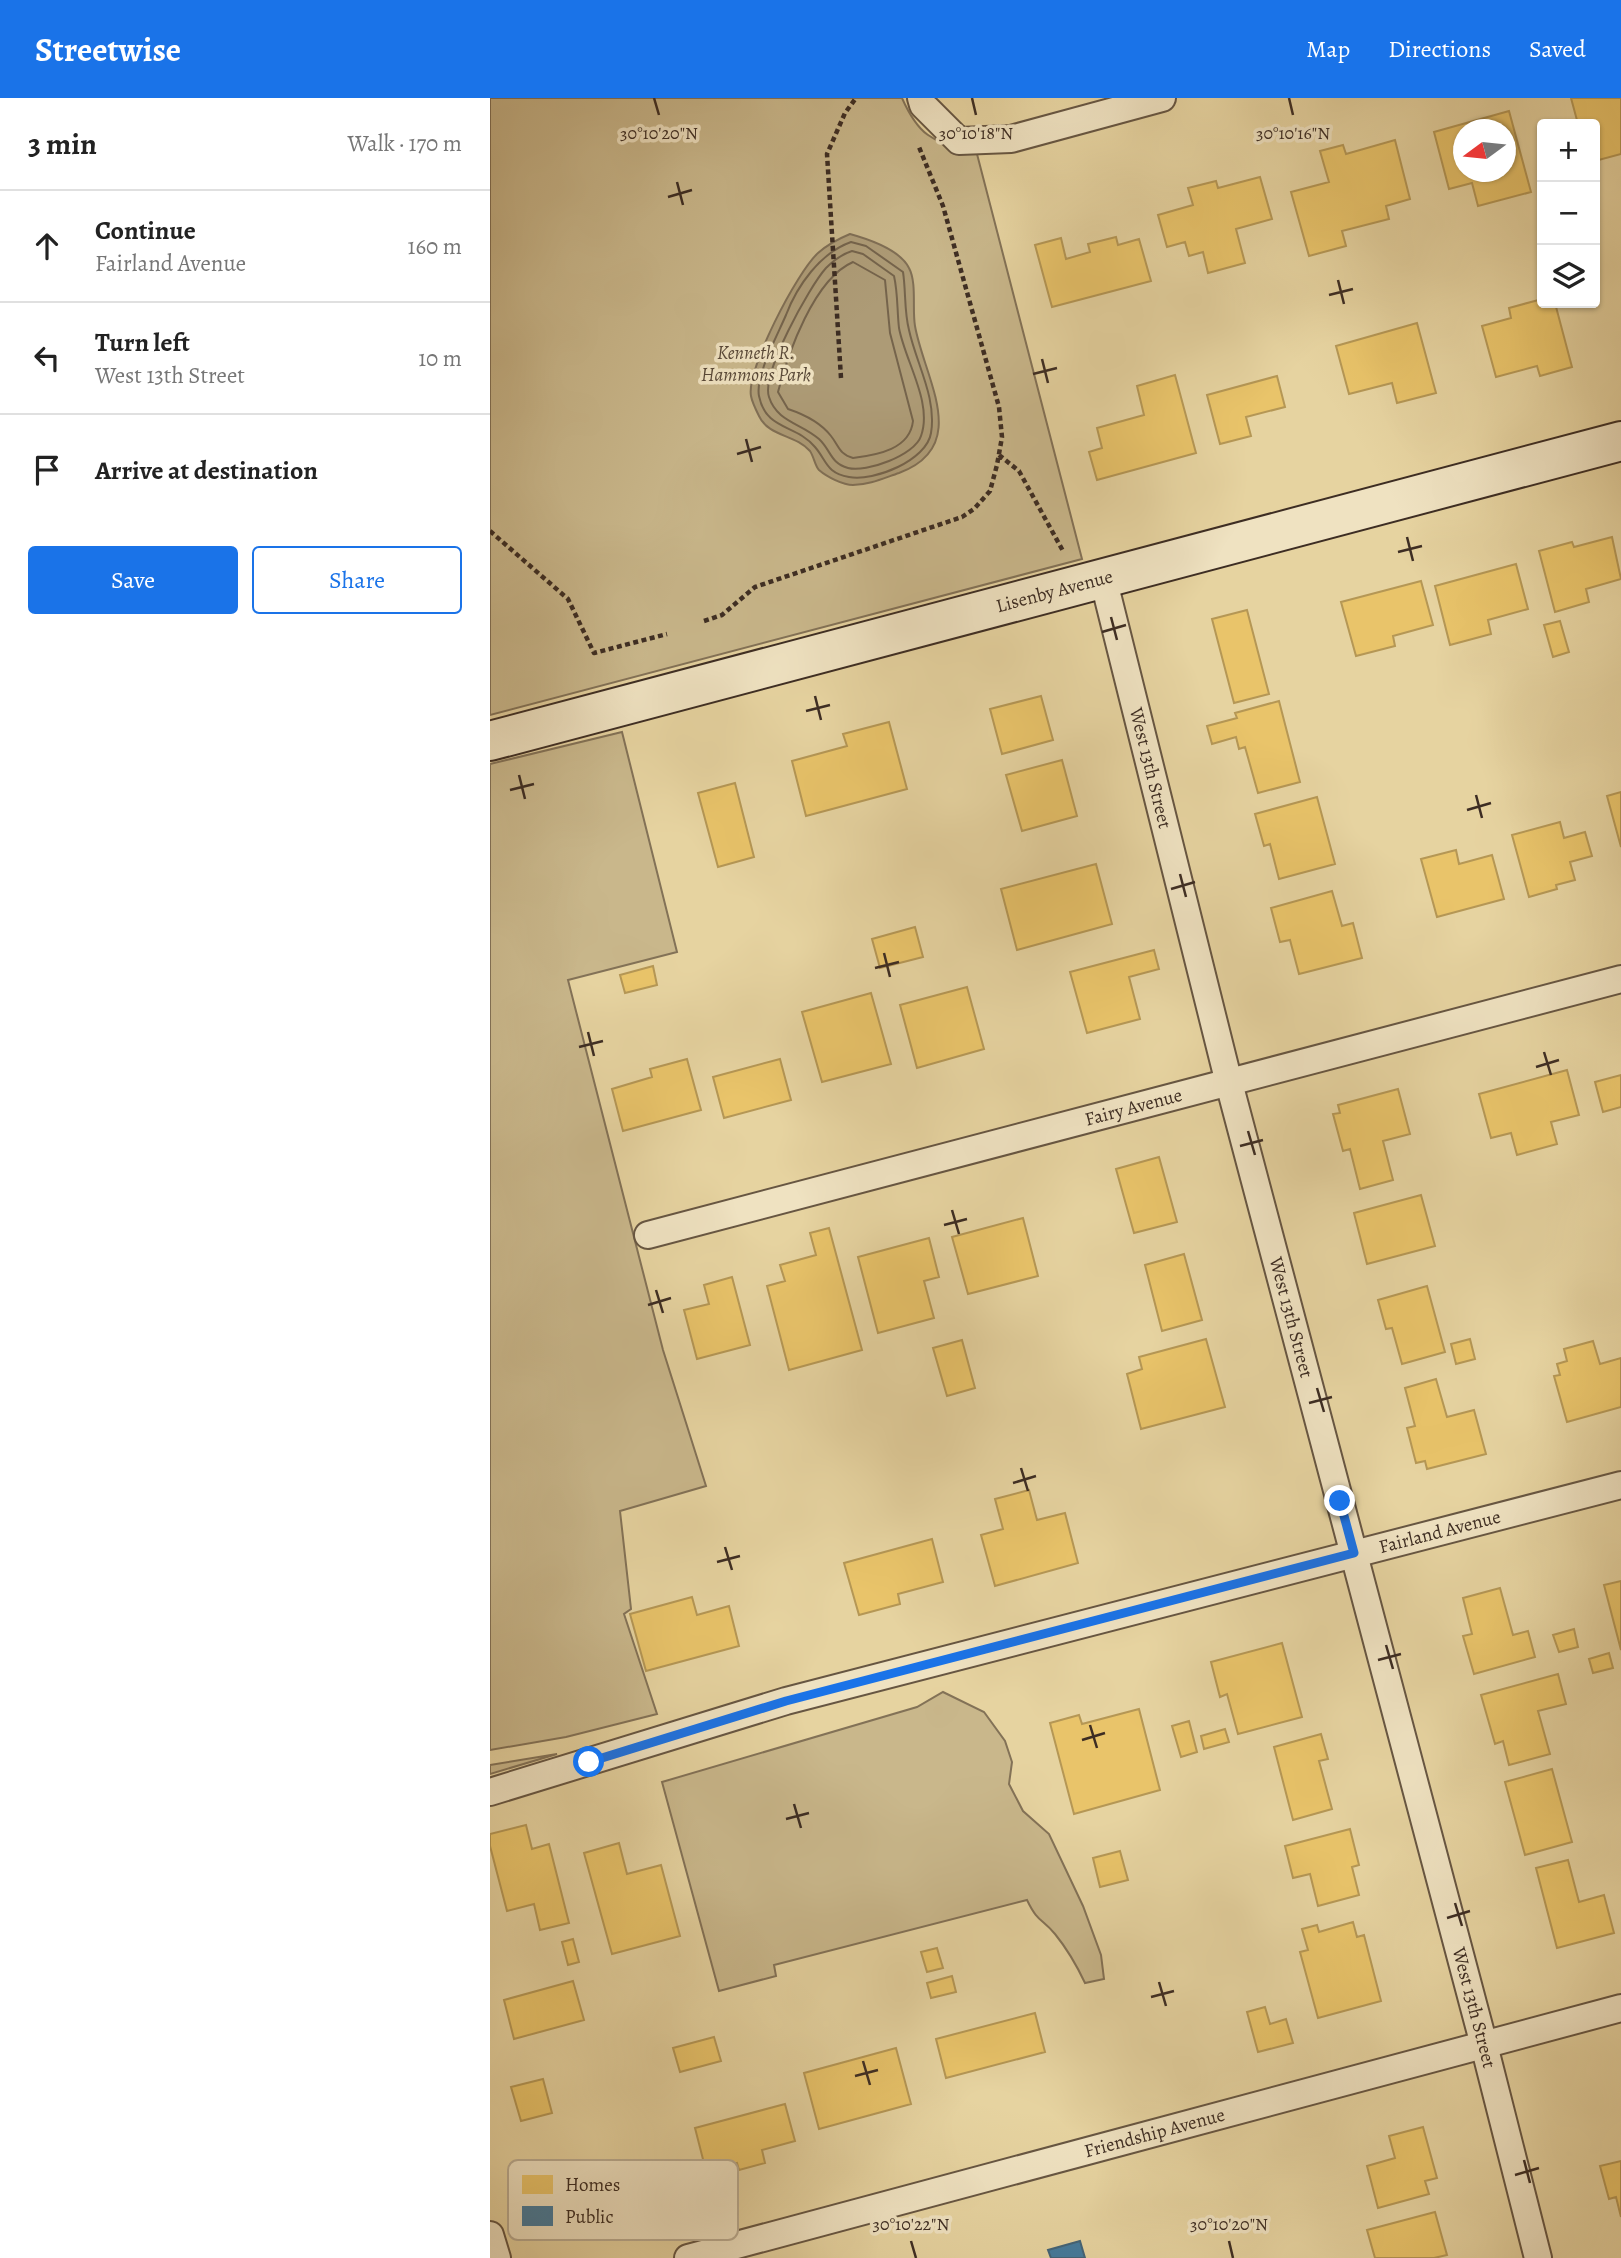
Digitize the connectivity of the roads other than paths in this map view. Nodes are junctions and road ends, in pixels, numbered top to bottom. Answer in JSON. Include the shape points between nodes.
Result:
{"nodes":[{"id":1,"x":921,"y":98,"type":"edge"},
{"id":2,"x":1162,"y":98,"type":"edge"},
{"id":3,"x":1621,"y":441,"type":"edge"},
{"id":4,"x":1103,"y":578,"type":"junction"},
{"id":5,"x":490,"y":740,"type":"edge"},
{"id":6,"x":1621,"y":979,"type":"edge"},
{"id":7,"x":1229,"y":1083,"type":"junction"},
{"id":8,"x":648,"y":1235,"type":"dead end"},
{"id":9,"x":1621,"y":1485,"type":"edge"},
{"id":10,"x":1354,"y":1553,"type":"junction"},
{"id":11,"x":490,"y":1792,"type":"edge"},
{"id":12,"x":1621,"y":2008,"type":"edge"},
{"id":13,"x":1485,"y":2045,"type":"junction"},
{"id":14,"x":490,"y":2235,"type":"edge"},
{"id":15,"x":497,"y":2258,"type":"edge"},
{"id":16,"x":688,"y":2258,"type":"edge"},
{"id":17,"x":1538,"y":2258,"type":"edge"}],
"edges":[{"from":1,"to":2,"type":"street","via":[[959,141],[1011,139]]},
{"from":3,"to":4,"type":"main road","name":"Lisenby Avenue"},
{"from":4,"to":5,"type":"main road","name":"Lisenby Avenue"},
{"from":4,"to":7,"type":"street","name":"West 13th Street"},
{"from":6,"to":7,"type":"street","name":"Fairy Avenue"},
{"from":7,"to":8,"type":"street","name":"Fairy Avenue"},
{"from":7,"to":10,"type":"street","name":"West 13th Street"},
{"from":9,"to":10,"type":"street","name":"Fairland Avenue"},
{"from":10,"to":11,"type":"street","name":"Fairland Avenue","via":[[786,1701]]},
{"from":10,"to":13,"type":"street","name":"West 13th Street"},
{"from":12,"to":13,"type":"street","name":"Friendship Avenue"},
{"from":13,"to":16,"type":"street","name":"Friendship Avenue"},
{"from":13,"to":17,"type":"street","name":"West 13th Street"},
{"from":14,"to":15,"type":"street"}]}
